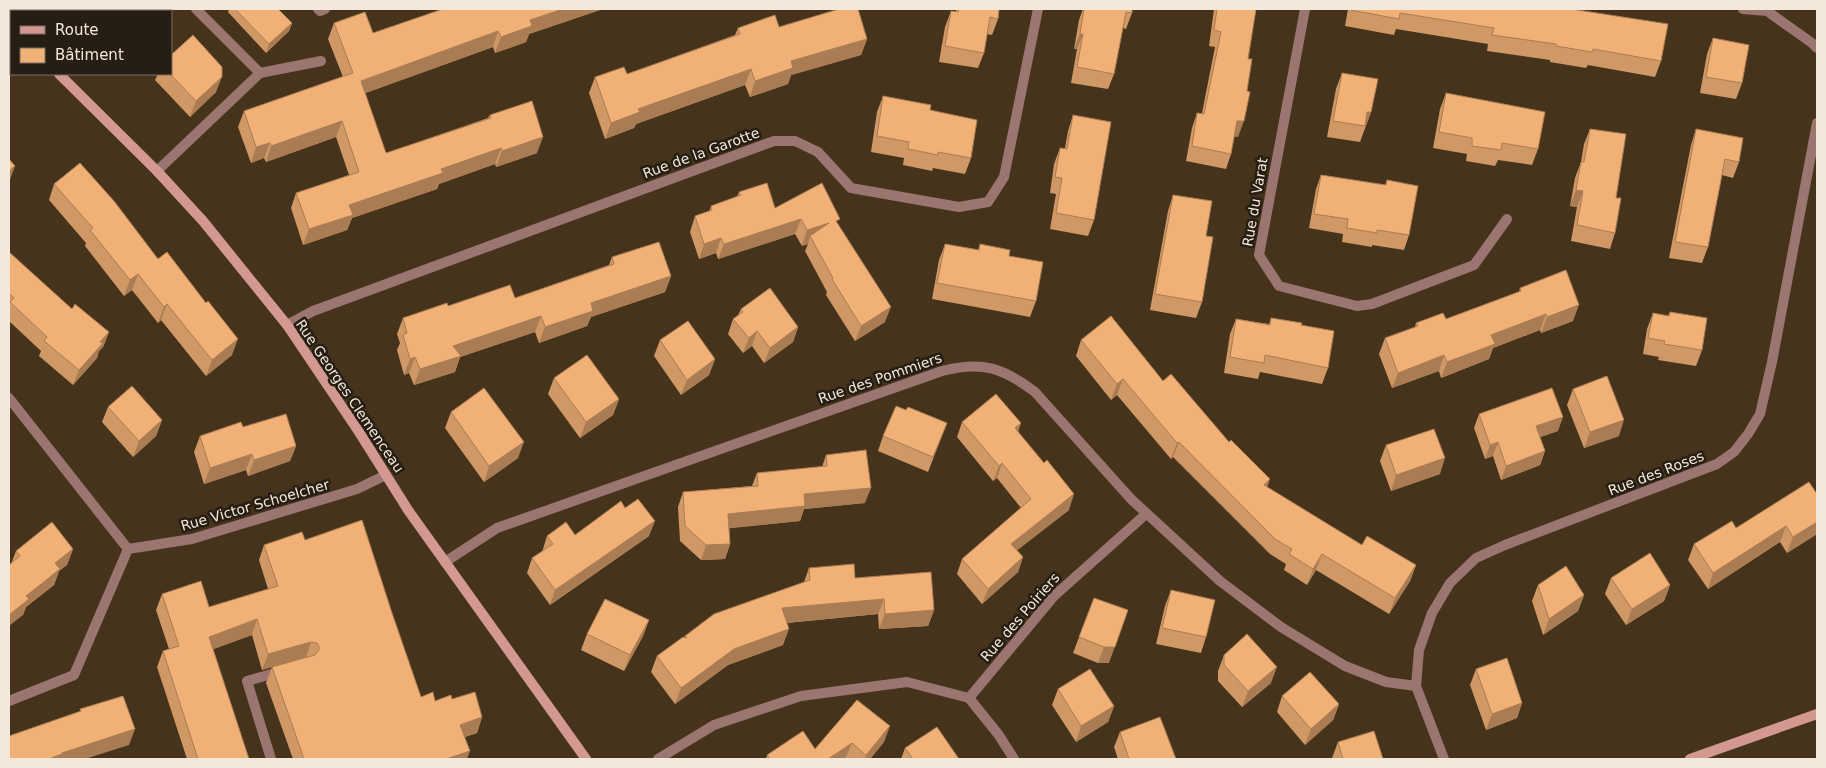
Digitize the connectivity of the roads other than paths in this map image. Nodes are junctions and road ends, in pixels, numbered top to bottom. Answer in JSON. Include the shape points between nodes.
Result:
{"nodes":[{"id":1,"x":196,"y":9,"type":"edge"},
{"id":2,"x":318,"y":9,"type":"edge"},
{"id":3,"x":325,"y":9,"type":"edge"},
{"id":4,"x":1038,"y":9,"type":"edge"},
{"id":5,"x":1304,"y":9,"type":"edge"},
{"id":6,"x":1743,"y":9,"type":"edge"},
{"id":7,"x":1817,"y":48,"type":"edge"},
{"id":8,"x":321,"y":62,"type":"dead end"},
{"id":9,"x":260,"y":73,"type":"junction"},
{"id":10,"x":60,"y":75,"type":"edge"},
{"id":11,"x":1817,"y":123,"type":"edge"},
{"id":12,"x":157,"y":172,"type":"junction"},
{"id":13,"x":1507,"y":218,"type":"dead end"},
{"id":14,"x":286,"y":325,"type":"junction"},
{"id":15,"x":9,"y":398,"type":"edge"},
{"id":16,"x":386,"y":475,"type":"junction"},
{"id":17,"x":1146,"y":514,"type":"junction"},
{"id":18,"x":128,"y":549,"type":"junction"},
{"id":19,"x":445,"y":562,"type":"junction"},
{"id":20,"x":290,"y":669,"type":"edge"},
{"id":21,"x":1416,"y":686,"type":"junction"},
{"id":22,"x":968,"y":698,"type":"junction"},
{"id":23,"x":9,"y":701,"type":"edge"},
{"id":24,"x":1817,"y":714,"type":"edge"},
{"id":25,"x":271,"y":759,"type":"edge"},
{"id":26,"x":586,"y":759,"type":"edge"},
{"id":27,"x":658,"y":759,"type":"edge"},
{"id":28,"x":1014,"y":759,"type":"edge"},
{"id":29,"x":1444,"y":759,"type":"edge"},
{"id":30,"x":1690,"y":759,"type":"edge"}],
"edges":[{"from":1,"to":9,"type":"street"},
{"from":2,"to":3,"type":"street"},
{"from":4,"to":14,"type":"street","name":"Rue de la Garotte","via":[[1004,177],[988,202],[960,207],[851,188],[818,152],[795,141],[774,141],[313,311]]},
{"from":5,"to":13,"type":"street","name":"Rue du Varat","via":[[1259,255],[1280,286],[1357,306],[1372,304],[1474,265]]},
{"from":6,"to":7,"type":"street","via":[[1767,11]]},
{"from":8,"to":9,"type":"street"},
{"from":9,"to":12,"type":"street"},
{"from":10,"to":12,"type":"street","name":"Rue Georges Clemenceau"},
{"from":11,"to":21,"type":"street","name":"Rue des Roses","via":[[1772,362],[1760,414],[1748,434],[1734,452],[1717,464],[1476,558],[1450,583],[1432,613],[1419,650]]},
{"from":12,"to":14,"type":"street","name":"Rue Georges Clemenceau","via":[[204,221]]},
{"from":14,"to":16,"type":"street","name":"Rue Georges Clemenceau"},
{"from":15,"to":18,"type":"street"},
{"from":16,"to":18,"type":"street","name":"Rue Victor Schoelcher","via":[[357,489],[192,540]]},
{"from":16,"to":19,"type":"street","name":"Rue Georges Clemenceau"},
{"from":17,"to":19,"type":"street","name":"Rue des Pommiers","via":[[1035,392],[999,370],[962,366],[497,528]]},
{"from":17,"to":21,"type":"street","name":"Rue des Pommiers","via":[[1220,581],[1281,627],[1345,666],[1386,682]]},
{"from":17,"to":22,"type":"street","name":"Rue des Poiriers","via":[[1054,596]]},
{"from":18,"to":23,"type":"street","via":[[74,675]]},
{"from":19,"to":26,"type":"street","name":"Rue Georges Clemenceau"},
{"from":20,"to":25,"type":"street","via":[[246,681]]},
{"from":21,"to":29,"type":"street","name":"Rue des Roses"},
{"from":22,"to":27,"type":"street","via":[[906,682],[800,696],[714,725]]},
{"from":22,"to":28,"type":"street"},
{"from":24,"to":30,"type":"street"}]}
